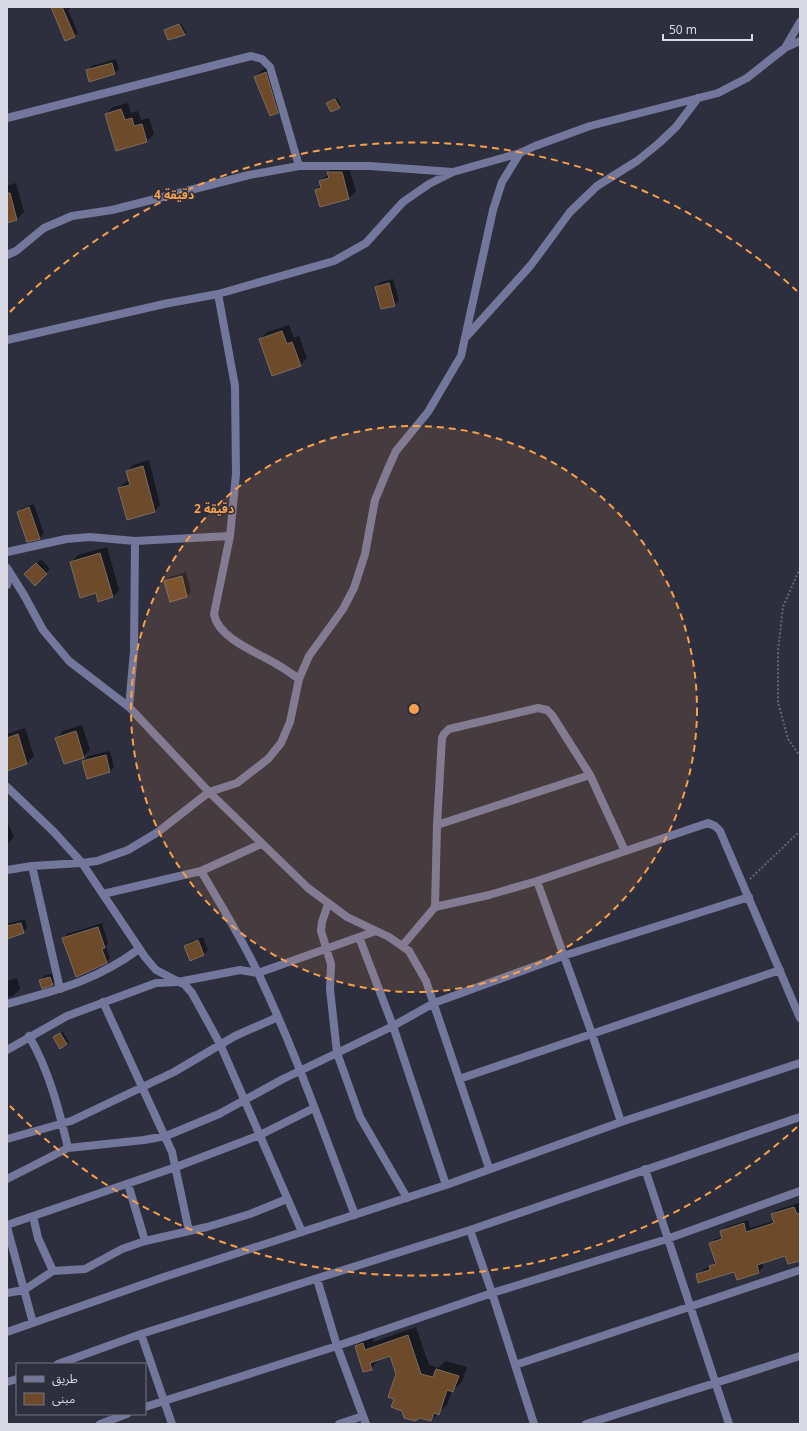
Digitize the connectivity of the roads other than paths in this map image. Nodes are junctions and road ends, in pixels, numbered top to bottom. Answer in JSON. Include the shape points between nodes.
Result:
{"nodes":[{"id":1,"x":800,"y":22,"type":"edge"},
{"id":2,"x":800,"y":41,"type":"edge"},
{"id":3,"x":786,"y":48,"type":"junction"},
{"id":4,"x":698,"y":98,"type":"junction"},
{"id":5,"x":7,"y":118,"type":"edge"},
{"id":6,"x":520,"y":153,"type":"junction"},
{"id":7,"x":299,"y":166,"type":"junction"},
{"id":8,"x":453,"y":172,"type":"junction"},
{"id":9,"x":7,"y":255,"type":"edge"},
{"id":10,"x":218,"y":294,"type":"junction"},
{"id":11,"x":466,"y":337,"type":"junction"},
{"id":12,"x":7,"y":340,"type":"edge"},
{"id":13,"x":230,"y":536,"type":"junction"},
{"id":14,"x":135,"y":541,"type":"junction"},
{"id":15,"x":7,"y":552,"type":"edge"},
{"id":16,"x":8,"y":570,"type":"edge"},
{"id":17,"x":7,"y":585,"type":"edge"},
{"id":18,"x":299,"y":679,"type":"junction"},
{"id":19,"x":129,"y":707,"type":"junction"},
{"id":20,"x":590,"y":775,"type":"junction"},
{"id":21,"x":7,"y":787,"type":"edge"},
{"id":22,"x":209,"y":792,"type":"junction"},
{"id":23,"x":436,"y":825,"type":"junction"},
{"id":24,"x":262,"y":844,"type":"junction"},
{"id":25,"x":625,"y":851,"type":"junction"},
{"id":26,"x":82,"y":863,"type":"junction"},
{"id":27,"x":32,"y":866,"type":"junction"},
{"id":28,"x":7,"y":870,"type":"edge"},
{"id":29,"x":201,"y":871,"type":"junction"},
{"id":30,"x":537,"y":881,"type":"junction"},
{"id":31,"x":103,"y":894,"type":"junction"},
{"id":32,"x":749,"y":897,"type":"junction"},
{"id":33,"x":328,"y":904,"type":"junction"},
{"id":34,"x":435,"y":907,"type":"junction"},
{"id":35,"x":376,"y":931,"type":"junction"},
{"id":36,"x":359,"y":937,"type":"junction"},
{"id":37,"x":403,"y":945,"type":"junction"},
{"id":38,"x":327,"y":948,"type":"junction"},
{"id":39,"x":139,"y":949,"type":"junction"},
{"id":40,"x":563,"y":956,"type":"junction"},
{"id":41,"x":780,"y":970,"type":"junction"},
{"id":42,"x":258,"y":973,"type":"junction"},
{"id":43,"x":178,"y":982,"type":"junction"},
{"id":44,"x":60,"y":989,"type":"junction"},
{"id":45,"x":103,"y":1002,"type":"junction"},
{"id":46,"x":434,"y":1003,"type":"junction"},
{"id":47,"x":7,"y":1004,"type":"edge"},
{"id":48,"x":278,"y":1017,"type":"junction"},
{"id":49,"x":800,"y":1018,"type":"edge"},
{"id":50,"x":393,"y":1026,"type":"junction"},
{"id":51,"x":592,"y":1034,"type":"junction"},
{"id":52,"x":29,"y":1036,"type":"junction"},
{"id":53,"x":220,"y":1044,"type":"junction"},
{"id":54,"x":7,"y":1050,"type":"edge"},
{"id":55,"x":337,"y":1053,"type":"junction"},
{"id":56,"x":800,"y":1063,"type":"edge"},
{"id":57,"x":301,"y":1070,"type":"junction"},
{"id":58,"x":459,"y":1079,"type":"junction"},
{"id":59,"x":143,"y":1086,"type":"junction"},
{"id":60,"x":244,"y":1100,"type":"junction"},
{"id":61,"x":314,"y":1108,"type":"junction"},
{"id":62,"x":800,"y":1117,"type":"edge"},
{"id":63,"x":621,"y":1122,"type":"junction"},
{"id":64,"x":63,"y":1125,"type":"junction"},
{"id":65,"x":260,"y":1135,"type":"junction"},
{"id":66,"x":166,"y":1136,"type":"junction"},
{"id":67,"x":7,"y":1140,"type":"edge"},
{"id":68,"x":68,"y":1148,"type":"junction"},
{"id":69,"x":176,"y":1168,"type":"junction"},
{"id":70,"x":489,"y":1168,"type":"junction"},
{"id":71,"x":645,"y":1169,"type":"junction"},
{"id":72,"x":7,"y":1179,"type":"edge"},
{"id":73,"x":128,"y":1184,"type":"junction"},
{"id":74,"x":446,"y":1185,"type":"junction"},
{"id":75,"x":800,"y":1191,"type":"edge"},
{"id":76,"x":407,"y":1198,"type":"junction"},
{"id":77,"x":287,"y":1199,"type":"junction"},
{"id":78,"x":355,"y":1215,"type":"junction"},
{"id":79,"x":33,"y":1216,"type":"junction"},
{"id":80,"x":7,"y":1226,"type":"edge"},
{"id":81,"x":470,"y":1230,"type":"junction"},
{"id":82,"x":189,"y":1231,"type":"junction"},
{"id":83,"x":302,"y":1232,"type":"junction"},
{"id":84,"x":667,"y":1239,"type":"junction"},
{"id":85,"x":145,"y":1241,"type":"junction"},
{"id":86,"x":800,"y":1270,"type":"edge"},
{"id":87,"x":53,"y":1271,"type":"junction"},
{"id":88,"x":317,"y":1279,"type":"junction"},
{"id":89,"x":24,"y":1290,"type":"junction"},
{"id":90,"x":7,"y":1293,"type":"edge"},
{"id":91,"x":492,"y":1293,"type":"junction"},
{"id":92,"x":690,"y":1307,"type":"junction"},
{"id":93,"x":33,"y":1323,"type":"junction"},
{"id":94,"x":7,"y":1332,"type":"edge"},
{"id":95,"x":141,"y":1334,"type":"junction"},
{"id":96,"x":337,"y":1346,"type":"junction"},
{"id":97,"x":800,"y":1356,"type":"edge"},
{"id":98,"x":61,"y":1363,"type":"edge"},
{"id":99,"x":516,"y":1365,"type":"junction"},
{"id":100,"x":715,"y":1383,"type":"junction"},
{"id":101,"x":164,"y":1400,"type":"junction"},
{"id":102,"x":146,"y":1407,"type":"edge"},
{"id":103,"x":124,"y":1415,"type":"edge"},
{"id":104,"x":363,"y":1416,"type":"junction"},
{"id":105,"x":100,"y":1424,"type":"edge"},
{"id":106,"x":172,"y":1424,"type":"edge"},
{"id":107,"x":339,"y":1424,"type":"edge"},
{"id":108,"x":366,"y":1424,"type":"edge"},
{"id":109,"x":534,"y":1424,"type":"edge"},
{"id":110,"x":586,"y":1424,"type":"edge"},
{"id":111,"x":729,"y":1424,"type":"edge"}],
"edges":[{"from":1,"to":3,"type":"street"},
{"from":2,"to":3,"type":"street"},
{"from":3,"to":4,"type":"street","via":[[747,78],[718,93]]},
{"from":4,"to":6,"type":"street","via":[[590,126]]},
{"from":4,"to":11,"type":"street","via":[[676,127],[658,144],[637,161],[597,186],[570,212],[531,265]]},
{"from":5,"to":7,"type":"street","via":[[251,56],[262,59],[270,67]]},
{"from":6,"to":8,"type":"street"},
{"from":6,"to":11,"type":"street","via":[[502,182],[493,210]]},
{"from":7,"to":8,"type":"street","via":[[370,166]]},
{"from":7,"to":9,"type":"street","via":[[249,175],[112,210],[72,216],[44,228],[16,251]]},
{"from":8,"to":10,"type":"street","via":[[403,202],[366,243],[334,262]]},
{"from":10,"to":12,"type":"street"},
{"from":10,"to":13,"type":"street","via":[[235,386],[236,474]]},
{"from":11,"to":18,"type":"street","via":[[461,356],[452,374],[428,412],[396,451],[375,500],[365,554],[354,588],[343,609],[309,656]]},
{"from":13,"to":14,"type":"street"},
{"from":13,"to":18,"type":"street","via":[[214,614],[216,622],[237,642]]},
{"from":14,"to":15,"type":"street","via":[[90,537],[66,539]]},
{"from":14,"to":19,"type":"street","via":[[134,651]]},
{"from":16,"to":17,"type":"street"},
{"from":16,"to":19,"type":"street","via":[[42,630],[55,646],[69,661]]},
{"from":18,"to":22,"type":"street","via":[[290,722],[281,743],[268,759],[237,783]]},
{"from":19,"to":22,"type":"street"},
{"from":20,"to":23,"type":"street"},
{"from":20,"to":23,"type":"street","via":[[552,715],[543,709],[538,708],[449,729],[442,738]]},
{"from":20,"to":25,"type":"street"},
{"from":21,"to":26,"type":"street"},
{"from":22,"to":24,"type":"street"},
{"from":22,"to":26,"type":"street","via":[[158,832],[128,850],[97,861]]},
{"from":23,"to":34,"type":"street"},
{"from":24,"to":29,"type":"street"},
{"from":24,"to":33,"type":"street"},
{"from":25,"to":30,"type":"street"},
{"from":25,"to":32,"type":"street","via":[[708,823],[712,824],[720,831]]},
{"from":26,"to":27,"type":"street"},
{"from":26,"to":31,"type":"street"},
{"from":27,"to":28,"type":"street"},
{"from":27,"to":44,"type":"street"},
{"from":29,"to":31,"type":"street"},
{"from":29,"to":42,"type":"street"},
{"from":30,"to":34,"type":"street"},
{"from":30,"to":40,"type":"street"},
{"from":31,"to":39,"type":"street"},
{"from":32,"to":40,"type":"street"},
{"from":32,"to":41,"type":"street"},
{"from":33,"to":35,"type":"street","via":[[347,917]]},
{"from":33,"to":38,"type":"street","via":[[321,931]]},
{"from":34,"to":37,"type":"street"},
{"from":35,"to":36,"type":"street"},
{"from":35,"to":37,"type":"street"},
{"from":36,"to":38,"type":"street"},
{"from":36,"to":50,"type":"street"},
{"from":37,"to":46,"type":"street","via":[[426,981]]},
{"from":38,"to":42,"type":"street"},
{"from":38,"to":55,"type":"street","via":[[331,964],[330,988]]},
{"from":39,"to":43,"type":"street","via":[[156,970]]},
{"from":39,"to":44,"type":"street","via":[[106,971]]},
{"from":40,"to":46,"type":"street"},
{"from":40,"to":51,"type":"street"},
{"from":41,"to":49,"type":"street"},
{"from":41,"to":51,"type":"street"},
{"from":42,"to":43,"type":"street","via":[[240,970]]},
{"from":42,"to":48,"type":"street"},
{"from":43,"to":45,"type":"street","via":[[156,983]]},
{"from":43,"to":53,"type":"street","via":[[192,993]]},
{"from":44,"to":47,"type":"street"},
{"from":45,"to":52,"type":"street","via":[[67,1016]]},
{"from":45,"to":59,"type":"street"},
{"from":46,"to":50,"type":"street"},
{"from":46,"to":58,"type":"street"},
{"from":48,"to":53,"type":"street"},
{"from":48,"to":57,"type":"street"},
{"from":50,"to":55,"type":"street"},
{"from":50,"to":74,"type":"street"},
{"from":51,"to":58,"type":"street"},
{"from":51,"to":63,"type":"street"},
{"from":52,"to":54,"type":"street"},
{"from":52,"to":64,"type":"street","via":[[46,1074]]},
{"from":53,"to":59,"type":"street","via":[[180,1069]]},
{"from":53,"to":60,"type":"street"},
{"from":55,"to":57,"type":"street"},
{"from":55,"to":76,"type":"street","via":[[360,1117]]},
{"from":56,"to":63,"type":"street"},
{"from":57,"to":60,"type":"street"},
{"from":57,"to":61,"type":"street"},
{"from":58,"to":70,"type":"street"},
{"from":59,"to":64,"type":"street"},
{"from":59,"to":66,"type":"street"},
{"from":60,"to":65,"type":"street"},
{"from":60,"to":66,"type":"street","via":[[201,1123]]},
{"from":61,"to":65,"type":"street"},
{"from":61,"to":78,"type":"street"},
{"from":62,"to":71,"type":"street"},
{"from":63,"to":70,"type":"street"},
{"from":64,"to":67,"type":"street"},
{"from":64,"to":68,"type":"street"},
{"from":65,"to":69,"type":"street"},
{"from":65,"to":77,"type":"street"},
{"from":66,"to":68,"type":"street"},
{"from":66,"to":69,"type":"street"},
{"from":68,"to":72,"type":"street"},
{"from":69,"to":73,"type":"street"},
{"from":69,"to":82,"type":"street"},
{"from":70,"to":74,"type":"street"},
{"from":71,"to":81,"type":"street"},
{"from":71,"to":84,"type":"street"},
{"from":73,"to":79,"type":"street"},
{"from":73,"to":85,"type":"street"},
{"from":74,"to":76,"type":"street"},
{"from":75,"to":84,"type":"street"},
{"from":76,"to":78,"type":"street"},
{"from":77,"to":82,"type":"street","via":[[250,1214]]},
{"from":77,"to":83,"type":"street"},
{"from":78,"to":83,"type":"street"},
{"from":79,"to":80,"type":"street"},
{"from":79,"to":87,"type":"street","via":[[38,1238]]},
{"from":80,"to":89,"type":"street"},
{"from":81,"to":88,"type":"street"},
{"from":81,"to":91,"type":"street"},
{"from":82,"to":85,"type":"street"},
{"from":83,"to":93,"type":"street"},
{"from":84,"to":91,"type":"street"},
{"from":84,"to":92,"type":"street"},
{"from":85,"to":87,"type":"street","via":[[122,1249],[84,1269]]},
{"from":86,"to":92,"type":"street"},
{"from":87,"to":89,"type":"street"},
{"from":88,"to":95,"type":"street"},
{"from":88,"to":96,"type":"street"},
{"from":89,"to":90,"type":"street"},
{"from":89,"to":93,"type":"street"},
{"from":91,"to":96,"type":"street"},
{"from":91,"to":99,"type":"street"},
{"from":92,"to":99,"type":"street"},
{"from":92,"to":100,"type":"street"},
{"from":93,"to":94,"type":"street"},
{"from":95,"to":98,"type":"street"},
{"from":95,"to":101,"type":"street"},
{"from":96,"to":101,"type":"street"},
{"from":96,"to":104,"type":"street"},
{"from":97,"to":100,"type":"street"},
{"from":99,"to":109,"type":"street"},
{"from":100,"to":110,"type":"street"},
{"from":100,"to":111,"type":"street"},
{"from":101,"to":102,"type":"street"},
{"from":101,"to":106,"type":"street"},
{"from":103,"to":105,"type":"street"},
{"from":104,"to":107,"type":"street"},
{"from":104,"to":108,"type":"street"}]}
